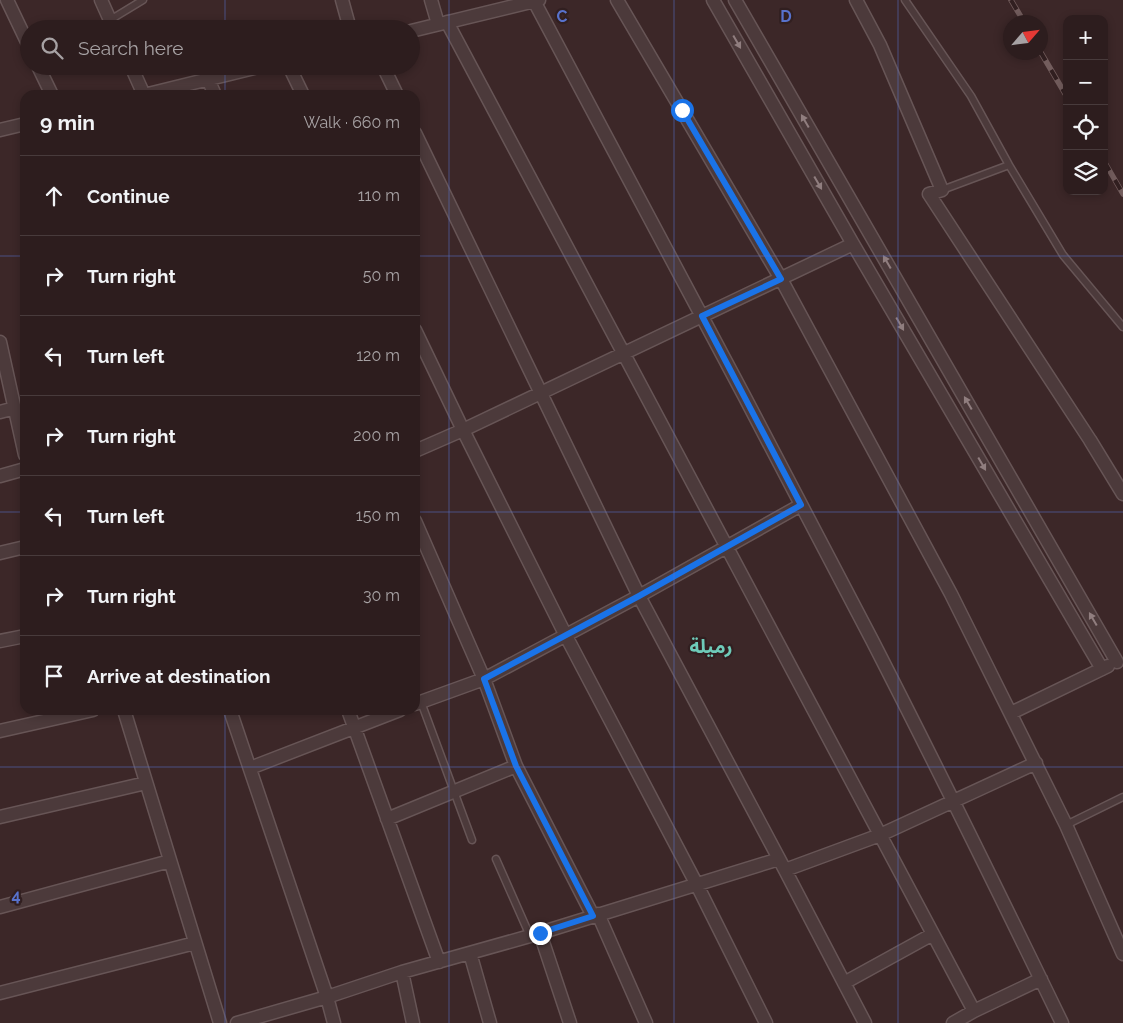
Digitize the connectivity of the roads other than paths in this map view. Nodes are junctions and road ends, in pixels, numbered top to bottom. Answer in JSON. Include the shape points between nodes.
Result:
{"nodes":[{"id":1,"x":7,"y":0,"type":"edge"},
{"id":2,"x":100,"y":0,"type":"edge"},
{"id":3,"x":143,"y":0,"type":"edge"},
{"id":4,"x":342,"y":0,"type":"edge"},
{"id":5,"x":431,"y":0,"type":"edge"},
{"id":6,"x":617,"y":0,"type":"edge"},
{"id":7,"x":713,"y":0,"type":"edge"},
{"id":8,"x":735,"y":0,"type":"edge"},
{"id":9,"x":856,"y":0,"type":"edge"},
{"id":10,"x":905,"y":0,"type":"edge"},
{"id":11,"x":529,"y":1,"type":"edge"},
{"id":12,"x":110,"y":20,"type":"edge"},
{"id":13,"x":117,"y":20,"type":"edge"},
{"id":14,"x":348,"y":20,"type":"edge"},
{"id":15,"x":442,"y":23,"type":"junction"},
{"id":16,"x":20,"y":27,"type":"edge"},
{"id":17,"x":420,"y":29,"type":"edge"},
{"id":18,"x":42,"y":75,"type":"edge"},
{"id":19,"x":135,"y":75,"type":"edge"},
{"id":20,"x":225,"y":75,"type":"edge"},
{"id":21,"x":293,"y":75,"type":"edge"},
{"id":22,"x":387,"y":75,"type":"edge"},
{"id":23,"x":208,"y":79,"type":"junction"},
{"id":24,"x":50,"y":90,"type":"edge"},
{"id":25,"x":142,"y":90,"type":"edge"},
{"id":26,"x":164,"y":90,"type":"edge"},
{"id":27,"x":213,"y":90,"type":"edge"},
{"id":28,"x":301,"y":90,"type":"edge"},
{"id":29,"x":395,"y":90,"type":"edge"},
{"id":30,"x":20,"y":125,"type":"edge"},
{"id":31,"x":0,"y":130,"type":"edge"},
{"id":32,"x":420,"y":143,"type":"edge"},
{"id":33,"x":1009,"y":165,"type":"junction"},
{"id":34,"x":942,"y":190,"type":"junction"},
{"id":35,"x":853,"y":244,"type":"junction"},
{"id":36,"x":781,"y":279,"type":"junction"},
{"id":37,"x":702,"y":316,"type":"junction"},
{"id":38,"x":1123,"y":327,"type":"edge"},
{"id":39,"x":420,"y":341,"type":"edge"},
{"id":40,"x":0,"y":347,"type":"edge"},
{"id":41,"x":624,"y":353,"type":"junction"},
{"id":42,"x":540,"y":393,"type":"junction"},
{"id":43,"x":15,"y":408,"type":"junction"},
{"id":44,"x":0,"y":412,"type":"edge"},
{"id":45,"x":462,"y":430,"type":"junction"},
{"id":46,"x":20,"y":432,"type":"edge"},
{"id":47,"x":420,"y":449,"type":"edge"},
{"id":48,"x":20,"y":470,"type":"edge"},
{"id":49,"x":0,"y":476,"type":"edge"},
{"id":50,"x":1123,"y":494,"type":"edge"},
{"id":51,"x":801,"y":505,"type":"junction"},
{"id":52,"x":420,"y":532,"type":"edge"},
{"id":53,"x":727,"y":547,"type":"junction"},
{"id":54,"x":20,"y":548,"type":"edge"},
{"id":55,"x":0,"y":552,"type":"edge"},
{"id":56,"x":639,"y":596,"type":"junction"},
{"id":57,"x":566,"y":636,"type":"junction"},
{"id":58,"x":20,"y":637,"type":"edge"},
{"id":59,"x":0,"y":641,"type":"edge"},
{"id":60,"x":1120,"y":660,"type":"edge"},
{"id":61,"x":1102,"y":669,"type":"junction"},
{"id":62,"x":484,"y":679,"type":"junction"},
{"id":63,"x":420,"y":702,"type":"edge"},
{"id":64,"x":420,"y":708,"type":"edge"},
{"id":65,"x":1011,"y":713,"type":"junction"},
{"id":66,"x":71,"y":715,"type":"edge"},
{"id":67,"x":126,"y":715,"type":"edge"},
{"id":68,"x":232,"y":715,"type":"edge"},
{"id":69,"x":350,"y":715,"type":"edge"},
{"id":70,"x":387,"y":715,"type":"edge"},
{"id":71,"x":354,"y":728,"type":"junction"},
{"id":72,"x":0,"y":731,"type":"edge"},
{"id":73,"x":1036,"y":764,"type":"junction"},
{"id":74,"x":516,"y":766,"type":"junction"},
{"id":75,"x":250,"y":768,"type":"junction"},
{"id":76,"x":146,"y":783,"type":"junction"},
{"id":77,"x":454,"y":791,"type":"junction"},
{"id":78,"x":1123,"y":797,"type":"edge"},
{"id":79,"x":954,"y":802,"type":"junction"},
{"id":80,"x":0,"y":817,"type":"edge"},
{"id":81,"x":387,"y":819,"type":"junction"},
{"id":82,"x":1066,"y":825,"type":"junction"},
{"id":83,"x":880,"y":835,"type":"junction"},
{"id":84,"x":472,"y":840,"type":"dead end"},
{"id":85,"x":496,"y":858,"type":"dead end"},
{"id":86,"x":170,"y":861,"type":"junction"},
{"id":87,"x":782,"y":864,"type":"junction"},
{"id":88,"x":697,"y":885,"type":"junction"},
{"id":89,"x":0,"y":907,"type":"edge"},
{"id":90,"x":596,"y":915,"type":"junction"},
{"id":91,"x":933,"y":934,"type":"junction"},
{"id":92,"x":535,"y":935,"type":"junction"},
{"id":93,"x":195,"y":943,"type":"junction"},
{"id":94,"x":470,"y":953,"type":"junction"},
{"id":95,"x":1123,"y":954,"type":"edge"},
{"id":96,"x":439,"y":962,"type":"junction"},
{"id":97,"x":402,"y":972,"type":"junction"},
{"id":98,"x":1041,"y":979,"type":"junction"},
{"id":99,"x":844,"y":983,"type":"junction"},
{"id":100,"x":0,"y":993,"type":"edge"},
{"id":101,"x":327,"y":997,"type":"junction"},
{"id":102,"x":974,"y":1011,"type":"junction"},
{"id":103,"x":220,"y":1023,"type":"edge"},
{"id":104,"x":236,"y":1023,"type":"edge"},
{"id":105,"x":334,"y":1023,"type":"edge"},
{"id":106,"x":413,"y":1023,"type":"edge"},
{"id":107,"x":490,"y":1023,"type":"edge"},
{"id":108,"x":570,"y":1023,"type":"edge"},
{"id":109,"x":646,"y":1023,"type":"edge"},
{"id":110,"x":766,"y":1023,"type":"edge"},
{"id":111,"x":865,"y":1023,"type":"edge"},
{"id":112,"x":953,"y":1023,"type":"edge"},
{"id":113,"x":1062,"y":1023,"type":"edge"}],
"edges":[{"from":1,"to":16,"type":"street"},
{"from":2,"to":12,"type":"street"},
{"from":3,"to":13,"type":"lane"},
{"from":4,"to":14,"type":"street"},
{"from":5,"to":15,"type":"street"},
{"from":6,"to":36,"type":"street"},
{"from":7,"to":35,"type":"street","one_way":true},
{"from":60,"to":8,"type":"street","one_way":true},
{"from":9,"to":34,"type":"street","via":[[880,45]]},
{"from":10,"to":33,"type":"lane","via":[[971,96]]},
{"from":11,"to":15,"type":"street"},
{"from":11,"to":37,"type":"street"},
{"from":15,"to":17,"type":"street"},
{"from":15,"to":41,"type":"street"},
{"from":18,"to":24,"type":"street"},
{"from":19,"to":25,"type":"street"},
{"from":20,"to":23,"type":"street"},
{"from":21,"to":28,"type":"street"},
{"from":22,"to":29,"type":"street"},
{"from":23,"to":26,"type":"street"},
{"from":23,"to":27,"type":"street"},
{"from":30,"to":31,"type":"street"},
{"from":32,"to":42,"type":"street"},
{"from":33,"to":34,"type":"lane"},
{"from":33,"to":38,"type":"lane","via":[[1063,254]]},
{"from":34,"to":50,"type":"street","via":[[929,194]]},
{"from":35,"to":36,"type":"street"},
{"from":35,"to":61,"type":"street","one_way":true},
{"from":36,"to":37,"type":"street"},
{"from":36,"to":65,"type":"street","via":[[951,594]]},
{"from":37,"to":41,"type":"street"},
{"from":37,"to":51,"type":"street"},
{"from":39,"to":45,"type":"street"},
{"from":40,"to":43,"type":"street"},
{"from":41,"to":42,"type":"street"},
{"from":41,"to":53,"type":"street"},
{"from":42,"to":45,"type":"street"},
{"from":42,"to":56,"type":"street"},
{"from":43,"to":44,"type":"street"},
{"from":43,"to":46,"type":"street"},
{"from":45,"to":47,"type":"street"},
{"from":45,"to":57,"type":"street"},
{"from":48,"to":49,"type":"street"},
{"from":51,"to":53,"type":"street"},
{"from":51,"to":79,"type":"street"},
{"from":52,"to":62,"type":"street"},
{"from":53,"to":56,"type":"street"},
{"from":53,"to":83,"type":"street"},
{"from":54,"to":55,"type":"street"},
{"from":56,"to":57,"type":"street"},
{"from":56,"to":87,"type":"street"},
{"from":57,"to":62,"type":"street"},
{"from":57,"to":88,"type":"street"},
{"from":58,"to":59,"type":"street"},
{"from":60,"to":61,"type":"street"},
{"from":61,"to":65,"type":"street"},
{"from":62,"to":63,"type":"street"},
{"from":62,"to":74,"type":"street"},
{"from":64,"to":77,"type":"lane"},
{"from":65,"to":73,"type":"street"},
{"from":66,"to":72,"type":"street"},
{"from":67,"to":76,"type":"street"},
{"from":68,"to":75,"type":"street"},
{"from":69,"to":71,"type":"street"},
{"from":70,"to":71,"type":"street"},
{"from":71,"to":75,"type":"street"},
{"from":71,"to":81,"type":"street"},
{"from":73,"to":79,"type":"street"},
{"from":73,"to":82,"type":"street"},
{"from":74,"to":77,"type":"street"},
{"from":74,"to":90,"type":"street"},
{"from":75,"to":101,"type":"street"},
{"from":76,"to":80,"type":"street"},
{"from":76,"to":86,"type":"street"},
{"from":77,"to":81,"type":"street"},
{"from":77,"to":84,"type":"lane"},
{"from":78,"to":82,"type":"lane"},
{"from":79,"to":83,"type":"street"},
{"from":79,"to":98,"type":"street"},
{"from":81,"to":96,"type":"street"},
{"from":82,"to":95,"type":"street"},
{"from":83,"to":87,"type":"street"},
{"from":83,"to":91,"type":"street"},
{"from":85,"to":92,"type":"lane"},
{"from":86,"to":89,"type":"street"},
{"from":86,"to":93,"type":"street"},
{"from":87,"to":88,"type":"street"},
{"from":87,"to":99,"type":"street"},
{"from":88,"to":90,"type":"street"},
{"from":88,"to":110,"type":"street"},
{"from":90,"to":92,"type":"street"},
{"from":90,"to":109,"type":"street"},
{"from":91,"to":99,"type":"street"},
{"from":91,"to":102,"type":"street"},
{"from":92,"to":94,"type":"street"},
{"from":92,"to":108,"type":"street"},
{"from":93,"to":100,"type":"street"},
{"from":93,"to":103,"type":"street"},
{"from":94,"to":96,"type":"street"},
{"from":94,"to":107,"type":"street"},
{"from":96,"to":97,"type":"street"},
{"from":97,"to":101,"type":"street"},
{"from":97,"to":106,"type":"street"},
{"from":98,"to":102,"type":"street"},
{"from":98,"to":113,"type":"street"},
{"from":99,"to":111,"type":"street"},
{"from":101,"to":104,"type":"street"},
{"from":101,"to":105,"type":"street"},
{"from":102,"to":112,"type":"street"}]}
